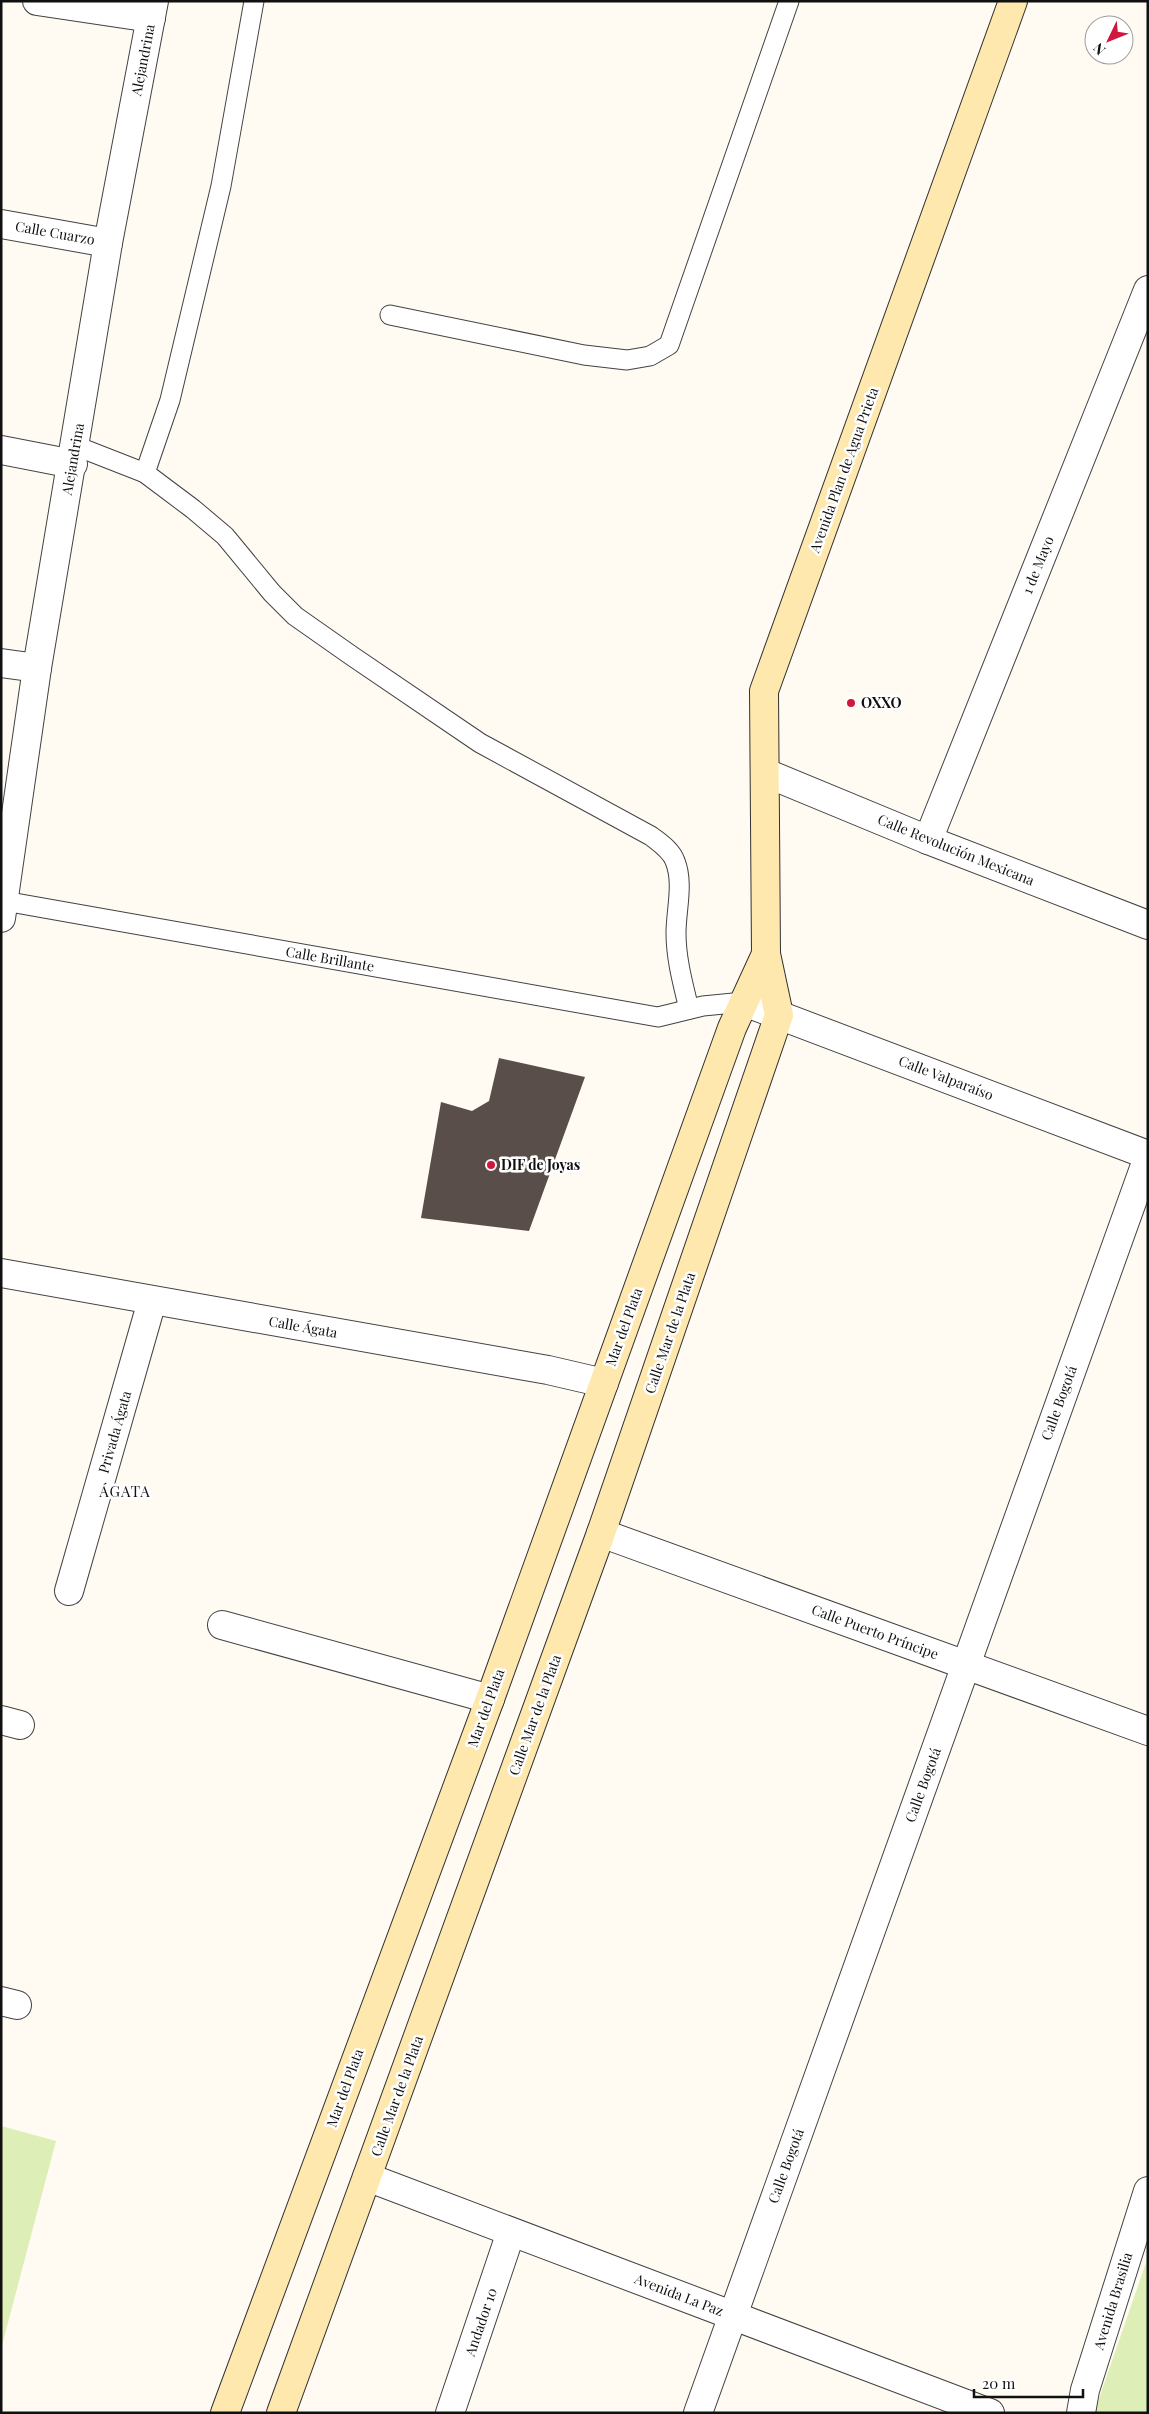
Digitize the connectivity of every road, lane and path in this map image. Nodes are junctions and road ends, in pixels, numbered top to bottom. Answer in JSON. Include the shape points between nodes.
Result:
{"nodes":[{"id":1,"x":38,"y":1,"type":"edge"},
{"id":2,"x":254,"y":1,"type":"edge"},
{"id":3,"x":788,"y":1,"type":"edge"},
{"id":4,"x":1013,"y":1,"type":"edge"},
{"id":5,"x":153,"y":10,"type":"edge"},
{"id":6,"x":1,"y":224,"type":"edge"},
{"id":7,"x":108,"y":243,"type":"junction"},
{"id":8,"x":1148,"y":290,"type":"edge"},
{"id":9,"x":390,"y":315,"type":"dead end"},
{"id":10,"x":1,"y":450,"type":"edge"},
{"id":11,"x":74,"y":455,"type":"junction"},
{"id":12,"x":145,"y":473,"type":"junction"},
{"id":13,"x":1,"y":663,"type":"edge"},
{"id":14,"x":37,"y":668,"type":"junction"},
{"id":15,"x":766,"y":773,"type":"junction"},
{"id":16,"x":928,"y":840,"type":"junction"},
{"id":17,"x":2,"y":906,"type":"edge"},
{"id":18,"x":1148,"y":925,"type":"edge"},
{"id":19,"x":766,"y":954,"type":"junction"},
{"id":20,"x":744,"y":1002,"type":"junction"},
{"id":21,"x":689,"y":1009,"type":"junction"},
{"id":22,"x":779,"y":1014,"type":"junction"},
{"id":23,"x":1148,"y":1156,"type":"edge"},
{"id":24,"x":1,"y":1273,"type":"edge"},
{"id":25,"x":152,"y":1301,"type":"junction"},
{"id":26,"x":604,"y":1383,"type":"junction"},
{"id":27,"x":601,"y":1533,"type":"junction"},
{"id":28,"x":69,"y":1591,"type":"dead end"},
{"id":29,"x":222,"y":1625,"type":"dead end"},
{"id":30,"x":966,"y":1664,"type":"junction"},
{"id":31,"x":490,"y":1699,"type":"junction"},
{"id":32,"x":1148,"y":1731,"type":"edge"},
{"id":33,"x":367,"y":2177,"type":"junction"},
{"id":34,"x":1148,"y":2191,"type":"edge"},
{"id":35,"x":511,"y":2232,"type":"junction"},
{"id":36,"x":733,"y":2315,"type":"junction"},
{"id":37,"x":225,"y":2413,"type":"edge"},
{"id":38,"x":281,"y":2413,"type":"edge"},
{"id":39,"x":450,"y":2413,"type":"edge"},
{"id":40,"x":698,"y":2413,"type":"edge"},
{"id":41,"x":990,"y":2413,"type":"edge"},
{"id":42,"x":1081,"y":2413,"type":"edge"}],
"edges":[{"from":1,"to":5,"type":"street"},
{"from":2,"to":12,"type":"lane","via":[[221,186],[170,400]]},
{"from":3,"to":9,"type":"lane","via":[[669,345],[650,356],[626,360],[584,355]]},
{"from":4,"to":15,"type":"main road","name":"Avenida Plan de Agua Prieta","via":[[764,691]]},
{"from":5,"to":7,"type":"street","name":"Alejandrina"},
{"from":6,"to":7,"type":"street","name":"Calle Cuarzo"},
{"from":7,"to":11,"type":"street","name":"Alejandrina"},
{"from":8,"to":16,"type":"street","name":"1 de Mayo"},
{"from":10,"to":11,"type":"street"},
{"from":11,"to":12,"type":"lane"},
{"from":11,"to":14,"type":"street","name":"Alejandrina"},
{"from":12,"to":21,"type":"lane","via":[[225,536],[295,616],[480,742],[652,836],[665,847],[675,859],[680,877],[676,935],[680,974]]},
{"from":13,"to":14,"type":"street"},
{"from":14,"to":17,"type":"street","name":"Alejandrina"},
{"from":15,"to":16,"type":"street","name":"Calle Revolución Mexicana"},
{"from":15,"to":19,"type":"main road","name":"Avenida Plan de Agua Prieta"},
{"from":16,"to":18,"type":"street","name":"Calle Revolución Mexicana"},
{"from":17,"to":21,"type":"lane","name":"Calle Brillante","via":[[658,1018]]},
{"from":19,"to":20,"type":"main road","name":"Avenida Plan de Agua Prieta"},
{"from":19,"to":22,"type":"main road","name":"Avenida Plan de Agua Prieta"},
{"from":20,"to":21,"type":"lane"},
{"from":20,"to":22,"type":"street","name":"Calle Valparaíso"},
{"from":20,"to":26,"type":"main road","name":"Mar del Plata"},
{"from":22,"to":23,"type":"street","name":"Calle Valparaíso"},
{"from":22,"to":27,"type":"main road","name":"Calle Mar de la Plata"},
{"from":23,"to":30,"type":"street","name":"Calle Bogotá"},
{"from":24,"to":25,"type":"street","name":"Calle Ágata"},
{"from":25,"to":26,"type":"street","name":"Calle Ágata","via":[[548,1370]]},
{"from":25,"to":28,"type":"street","name":"Privada Ágata"},
{"from":26,"to":31,"type":"main road","name":"Mar del Plata"},
{"from":27,"to":30,"type":"street","name":"Calle Puerto Príncipe"},
{"from":27,"to":33,"type":"main road","name":"Calle Mar de la Plata"},
{"from":29,"to":31,"type":"street"},
{"from":30,"to":32,"type":"street","name":"Calle Puerto Príncipe"},
{"from":30,"to":36,"type":"street","name":"Calle Bogotá"},
{"from":31,"to":37,"type":"main road","name":"Mar del Plata"},
{"from":33,"to":35,"type":"street","name":"Avenida La Paz"},
{"from":33,"to":38,"type":"main road","name":"Calle Mar de la Plata"},
{"from":34,"to":42,"type":"street","name":"Avenida Brasilia","via":[[1085,2390]]},
{"from":35,"to":36,"type":"street","name":"Avenida La Paz"},
{"from":35,"to":39,"type":"street","name":"Andador 10"},
{"from":36,"to":40,"type":"street","name":"Calle Bogotá"},
{"from":36,"to":41,"type":"street","name":"Avenida La Paz"}]}
